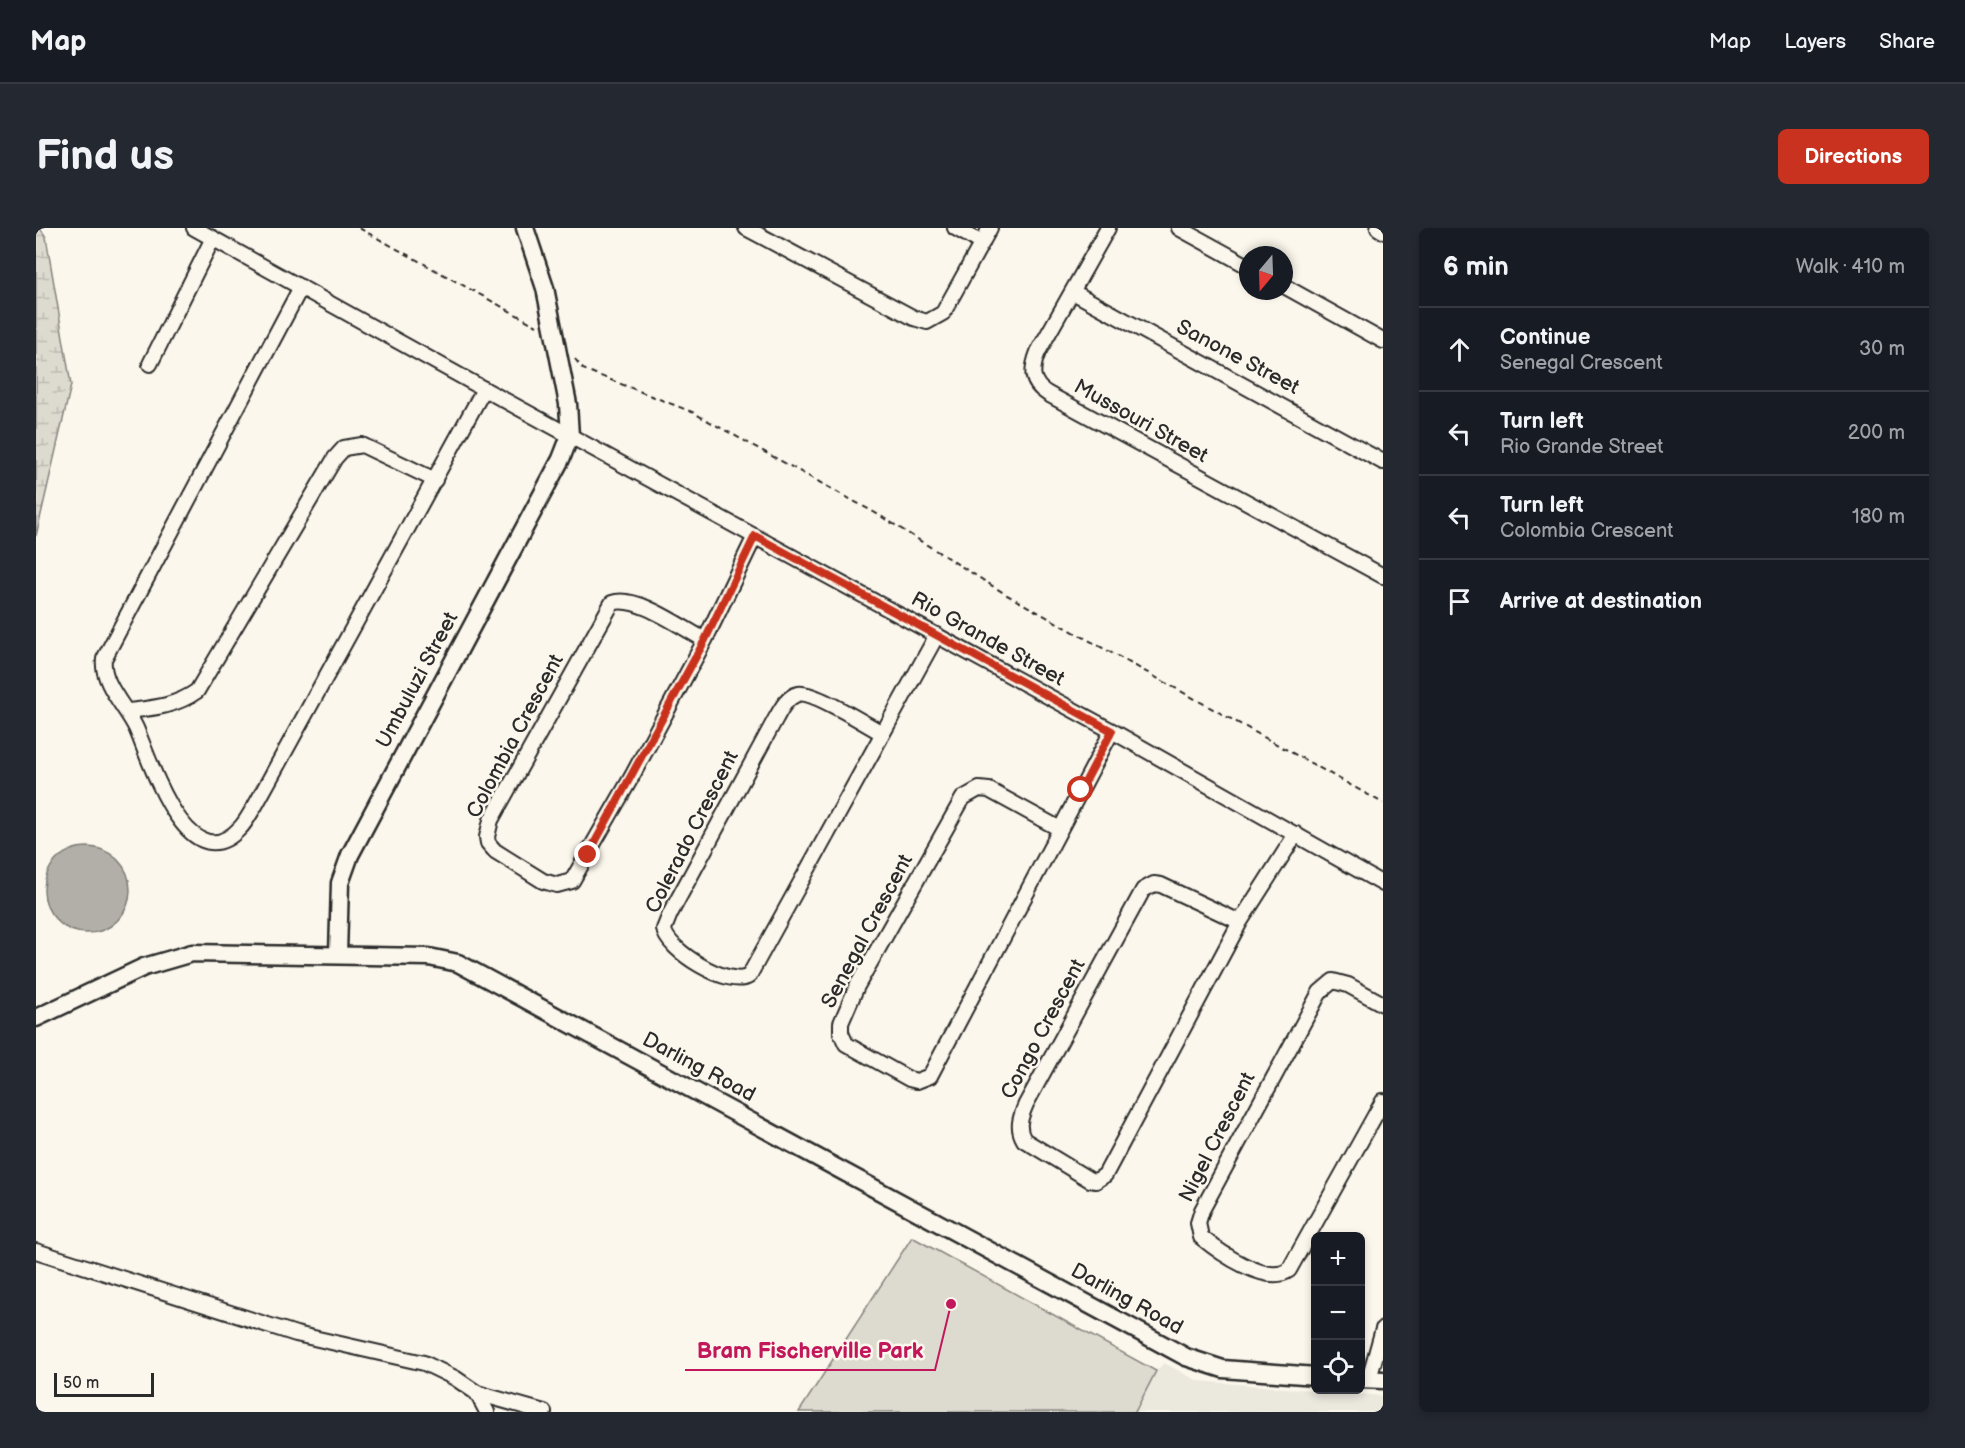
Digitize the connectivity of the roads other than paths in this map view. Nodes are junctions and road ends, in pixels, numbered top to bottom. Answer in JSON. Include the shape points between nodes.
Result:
{"nodes":[{"id":1,"x":194,"y":228,"type":"edge"},
{"id":2,"x":525,"y":228,"type":"edge"},
{"id":3,"x":746,"y":228,"type":"edge"},
{"id":4,"x":955,"y":228,"type":"edge"},
{"id":5,"x":990,"y":228,"type":"edge"},
{"id":6,"x":1108,"y":228,"type":"edge"},
{"id":7,"x":1179,"y":228,"type":"edge"},
{"id":8,"x":1378,"y":228,"type":"edge"},
{"id":9,"x":1383,"y":231,"type":"edge"},
{"id":10,"x":213,"y":238,"type":"junction"},
{"id":11,"x":982,"y":243,"type":"junction"},
{"id":12,"x":1239,"y":261,"type":"edge"},
{"id":13,"x":301,"y":286,"type":"junction"},
{"id":14,"x":1293,"y":291,"type":"edge"},
{"id":15,"x":1073,"y":292,"type":"junction"},
{"id":16,"x":1383,"y":341,"type":"edge"},
{"id":17,"x":150,"y":364,"type":"dead end"},
{"id":18,"x":484,"y":389,"type":"junction"},
{"id":19,"x":570,"y":436,"type":"junction"},
{"id":20,"x":1383,"y":462,"type":"edge"},
{"id":21,"x":435,"y":480,"type":"junction"},
{"id":22,"x":755,"y":536,"type":"junction"},
{"id":23,"x":1383,"y":576,"type":"edge"},
{"id":24,"x":937,"y":635,"type":"junction"},
{"id":25,"x":705,"y":640,"type":"junction"},
{"id":26,"x":128,"y":711,"type":"junction"},
{"id":27,"x":1112,"y":731,"type":"junction"},
{"id":28,"x":882,"y":733,"type":"junction"},
{"id":29,"x":1060,"y":829,"type":"junction"},
{"id":30,"x":1296,"y":834,"type":"junction"},
{"id":31,"x":1383,"y":884,"type":"edge"},
{"id":32,"x":1240,"y":922,"type":"junction"},
{"id":33,"x":338,"y":954,"type":"junction"},
{"id":34,"x":1383,"y":1004,"type":"edge"},
{"id":35,"x":36,"y":1018,"type":"edge"},
{"id":36,"x":1383,"y":1101,"type":"edge"},
{"id":37,"x":36,"y":1251,"type":"edge"},
{"id":38,"x":1383,"y":1329,"type":"edge"},
{"id":39,"x":1311,"y":1376,"type":"edge"},
{"id":40,"x":1371,"y":1379,"type":"edge"},
{"id":41,"x":477,"y":1393,"type":"junction"},
{"id":42,"x":487,"y":1412,"type":"edge"},
{"id":43,"x":544,"y":1412,"type":"edge"}],
"edges":[{"from":1,"to":10,"type":"street","name":"Rio Grande Street"},
{"from":2,"to":19,"type":"street","via":[[545,288],[568,404]]},
{"from":3,"to":11,"type":"street","via":[[927,322],[943,313]]},
{"from":4,"to":11,"type":"street"},
{"from":5,"to":11,"type":"street"},
{"from":6,"to":15,"type":"street","name":"Mussouri Street"},
{"from":7,"to":12,"type":"street"},
{"from":8,"to":9,"type":"street"},
{"from":10,"to":13,"type":"street","name":"Rio Grande Street"},
{"from":10,"to":17,"type":"street"},
{"from":13,"to":18,"type":"street","name":"Rio Grande Street"},
{"from":13,"to":26,"type":"street","via":[[108,649],[105,675]]},
{"from":14,"to":16,"type":"street"},
{"from":15,"to":20,"type":"street","name":"Sanone Street"},
{"from":15,"to":23,"type":"street","name":"Mussouri Street","via":[[1034,362],[1032,377],[1041,390]]},
{"from":18,"to":19,"type":"street","name":"Rio Grande Street"},
{"from":18,"to":21,"type":"street"},
{"from":19,"to":22,"type":"street","name":"Rio Grande Street"},
{"from":19,"to":33,"type":"street","name":"Umbuluzi Street","via":[[350,855],[340,883]]},
{"from":21,"to":26,"type":"street","via":[[362,445],[344,448],[197,691],[170,705]]},
{"from":21,"to":26,"type":"street","via":[[255,806],[240,828],[227,838],[203,840],[180,823]]},
{"from":22,"to":24,"type":"street","name":"Rio Grande Street"},
{"from":22,"to":25,"type":"street","name":"Colombia Crescent"},
{"from":24,"to":27,"type":"street","name":"Rio Grande Street"},
{"from":24,"to":28,"type":"street","name":"Colerado Crescent"},
{"from":25,"to":25,"type":"street","name":"Colombia Crescent","via":[[637,603],[612,603],[491,820],[487,837],[490,847],[543,881],[557,885],[572,881]]},
{"from":27,"to":29,"type":"street","name":"Senegal Crescent"},
{"from":27,"to":30,"type":"street","name":"Rio Grande Street"},
{"from":28,"to":28,"type":"street","name":"Colerado Crescent","via":[[811,696],[798,694],[789,699],[670,914],[664,929],[670,943],[717,975],[738,980],[749,976]]},
{"from":29,"to":29,"type":"street","name":"Senegal Crescent","via":[[989,790],[980,789],[963,798],[853,995],[841,1023],[846,1044],[909,1079],[930,1076]]},
{"from":30,"to":31,"type":"street","name":"Rio Grande Street"},
{"from":30,"to":32,"type":"street","name":"Congo Crescent"},
{"from":32,"to":32,"type":"street","name":"Congo Crescent","via":[[1161,885],[1143,890],[1026,1104],[1019,1119],[1024,1140],[1090,1180],[1105,1175]]},
{"from":33,"to":35,"type":"street","name":"Darling Road","via":[[208,952],[177,956],[144,967]]},
{"from":33,"to":39,"type":"street","name":"Darling Road","via":[[429,957],[465,966],[1186,1357],[1223,1368]]},
{"from":34,"to":36,"type":"street","name":"Nigel Crescent","via":[[1341,982],[1333,981],[1320,992],[1202,1209],[1198,1223],[1201,1237],[1266,1275],[1289,1270]]},
{"from":37,"to":41,"type":"street","via":[[296,1334],[424,1363]]},
{"from":38,"to":40,"type":"street"},
{"from":41,"to":42,"type":"street"},
{"from":41,"to":43,"type":"street"}]}
